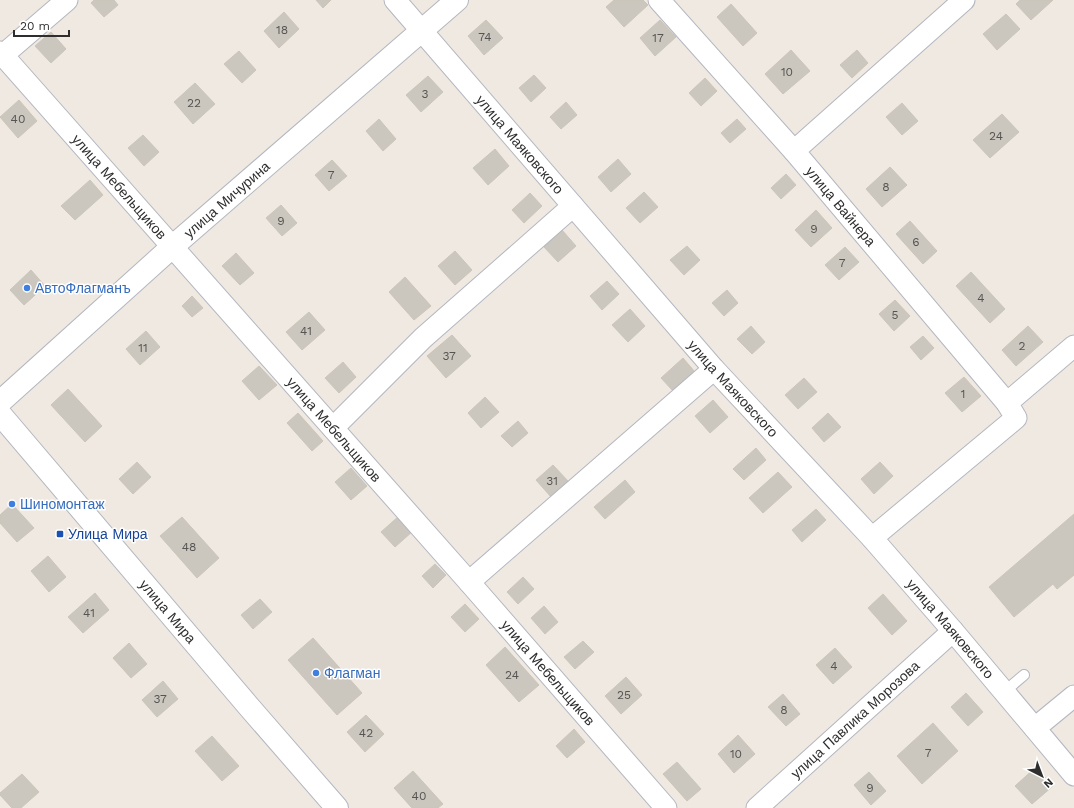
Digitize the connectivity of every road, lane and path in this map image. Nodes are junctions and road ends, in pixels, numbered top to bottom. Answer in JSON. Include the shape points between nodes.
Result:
{"nodes":[{"id":1,"x":67,"y":0,"type":"edge"},
{"id":2,"x":395,"y":0,"type":"edge"},
{"id":3,"x":457,"y":0,"type":"edge"},
{"id":4,"x":659,"y":0,"type":"edge"},
{"id":5,"x":964,"y":0,"type":"edge"},
{"id":6,"x":422,"y":30,"type":"junction"},
{"id":7,"x":1,"y":53,"type":"edge"},
{"id":8,"x":794,"y":151,"type":"junction"},
{"id":9,"x":573,"y":206,"type":"junction"},
{"id":10,"x":172,"y":247,"type":"junction"},
{"id":11,"x":1074,"y":346,"type":"edge"},
{"id":12,"x":714,"y":369,"type":"junction"},
{"id":13,"x":0,"y":402,"type":"edge"},
{"id":14,"x":1012,"y":410,"type":"junction"},
{"id":15,"x":0,"y":414,"type":"edge"},
{"id":16,"x":333,"y":428,"type":"junction"},
{"id":17,"x":872,"y":538,"type":"junction"},
{"id":18,"x":470,"y":582,"type":"junction"},
{"id":19,"x":953,"y":631,"type":"junction"},
{"id":20,"x":1024,"y":675,"type":"dead end"},
{"id":21,"x":1004,"y":692,"type":"junction"},
{"id":22,"x":1074,"y":696,"type":"edge"},
{"id":23,"x":1035,"y":728,"type":"junction"},
{"id":24,"x":1074,"y":775,"type":"edge"},
{"id":25,"x":337,"y":808,"type":"edge"},
{"id":26,"x":666,"y":808,"type":"edge"},
{"id":27,"x":757,"y":808,"type":"edge"}],
"edges":[{"from":1,"to":7,"type":"street"},
{"from":2,"to":6,"type":"street","name":"улица Маяковского"},
{"from":3,"to":6,"type":"street","name":"улица Мичурина"},
{"from":4,"to":8,"type":"street","name":"улица Вайнера"},
{"from":5,"to":8,"type":"street"},
{"from":6,"to":9,"type":"street","name":"улица Маяковского"},
{"from":6,"to":10,"type":"street","name":"улица Мичурина"},
{"from":7,"to":10,"type":"street","name":"улица Мебельщиков"},
{"from":8,"to":14,"type":"street","name":"улица Вайнера"},
{"from":9,"to":12,"type":"street","name":"улица Маяковского"},
{"from":9,"to":16,"type":"street","via":[[423,338]]},
{"from":10,"to":13,"type":"street","name":"улица Мичурина"},
{"from":10,"to":16,"type":"street","name":"улица Мебельщиков"},
{"from":11,"to":14,"type":"street"},
{"from":12,"to":17,"type":"street","name":"улица Маяковского"},
{"from":12,"to":18,"type":"street"},
{"from":14,"to":17,"type":"street"},
{"from":15,"to":25,"type":"street","name":"улица Мира"},
{"from":16,"to":18,"type":"street","name":"улица Мебельщиков"},
{"from":17,"to":19,"type":"street","name":"улица Маяковского"},
{"from":18,"to":26,"type":"street","name":"улица Мебельщиков"},
{"from":19,"to":21,"type":"street","name":"улица Маяковского"},
{"from":19,"to":27,"type":"street","name":"улица Павлика Морозова"},
{"from":20,"to":21,"type":"lane"},
{"from":21,"to":23,"type":"street","name":"улица Маяковского"},
{"from":22,"to":23,"type":"street"},
{"from":23,"to":24,"type":"street","name":"улица Маяковского"}]}
